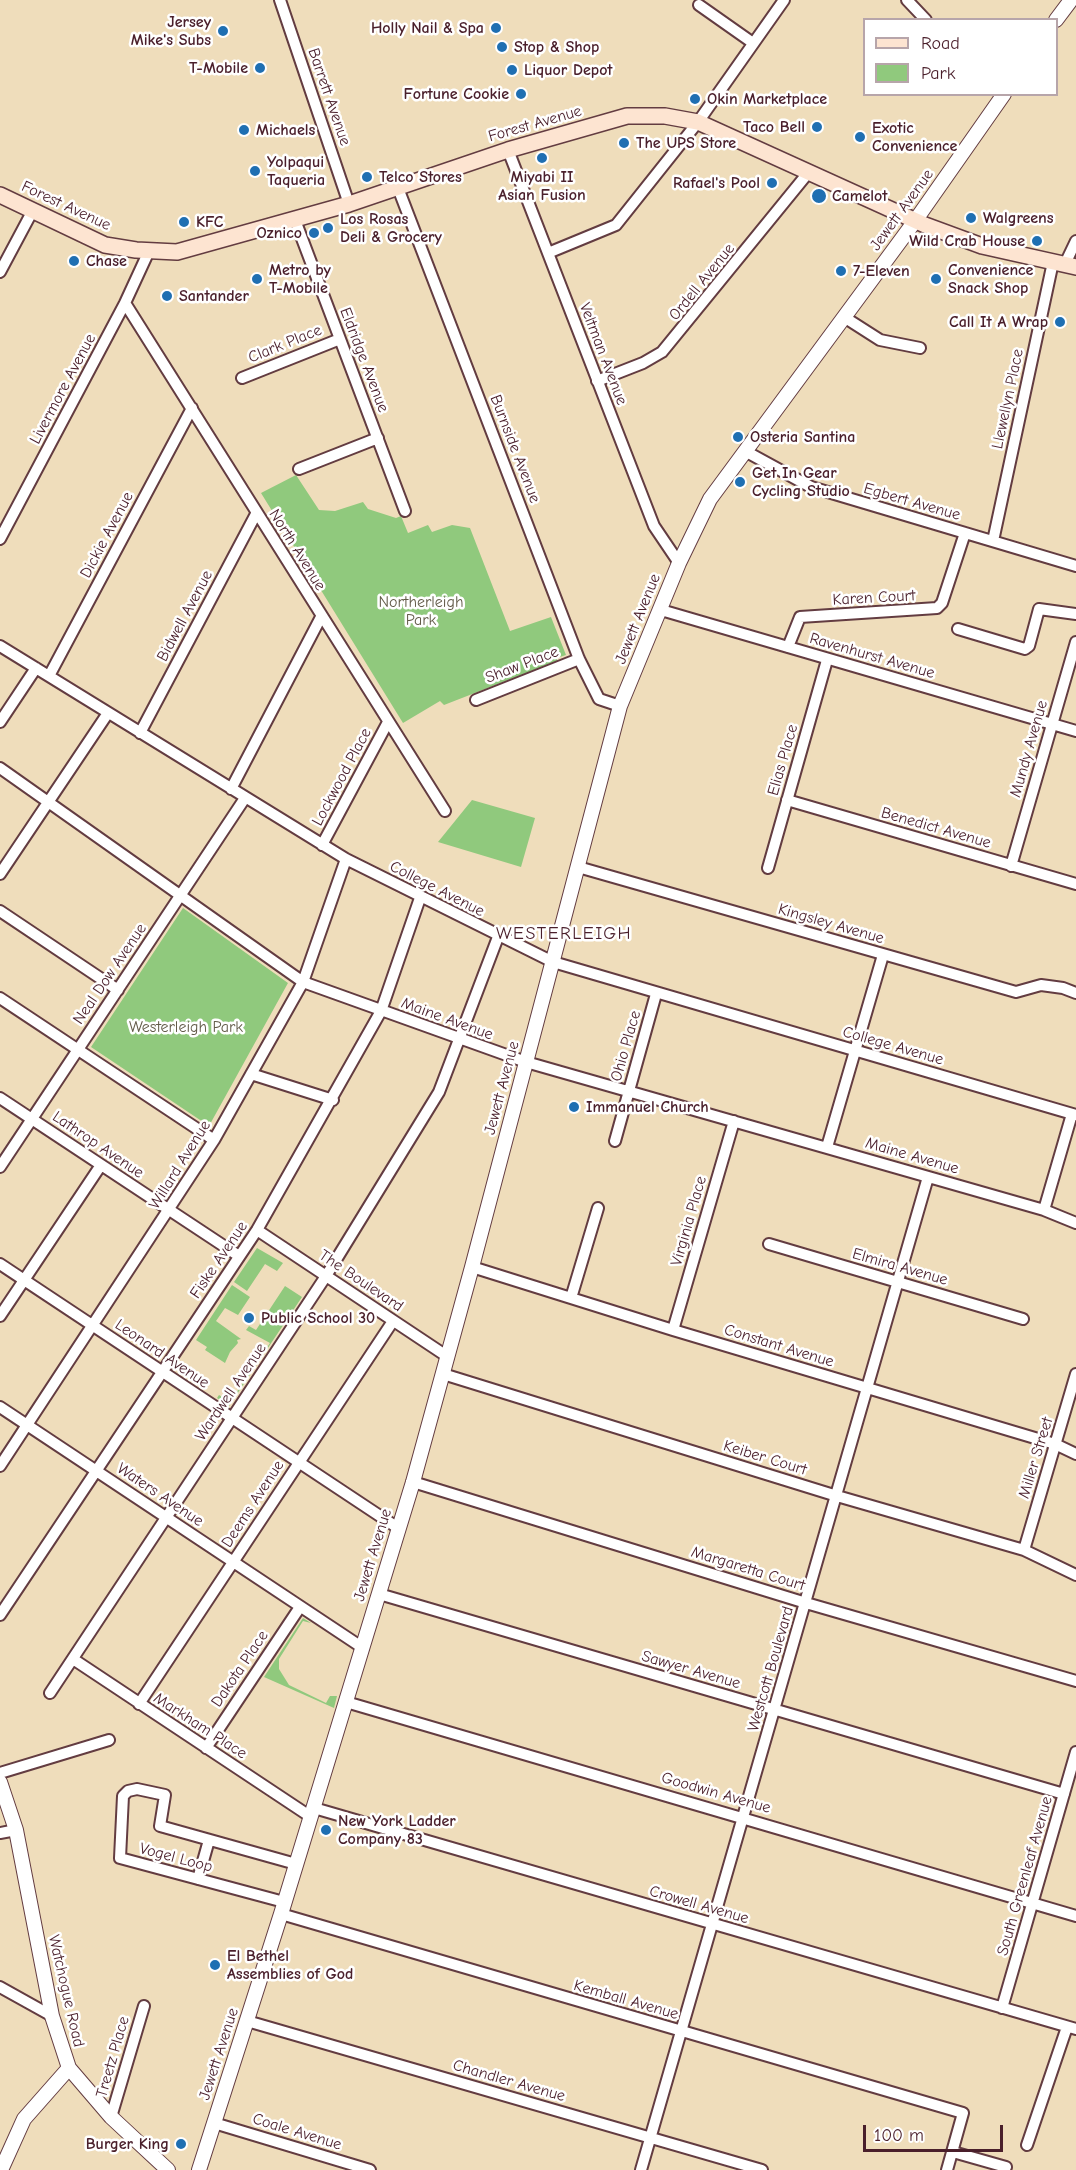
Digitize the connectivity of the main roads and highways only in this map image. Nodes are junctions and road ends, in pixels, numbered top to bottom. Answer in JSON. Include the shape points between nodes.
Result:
{"nodes":[{"id":1,"x":0,"y":195,"type":"edge"},
{"id":2,"x":1064,"y":264,"type":"edge"}],
"edges":[{"from":1,"to":2,"type":"main road","name":"Forest Avenue","via":[[105,245],[177,252],[349,204],[508,150],[627,117],[665,116],[698,123],[915,221],[982,246]]}]}
